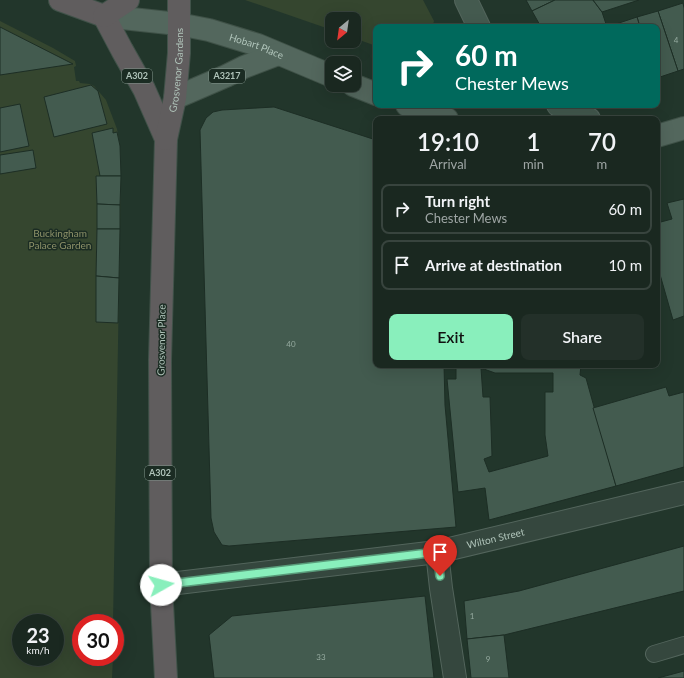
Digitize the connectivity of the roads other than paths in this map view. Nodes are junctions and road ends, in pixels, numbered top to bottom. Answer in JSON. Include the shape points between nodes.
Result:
{"nodes":[{"id":1,"x":60,"y":0,"type":"edge"},
{"id":2,"x":128,"y":0,"type":"edge"},
{"id":3,"x":179,"y":0,"type":"edge"},
{"id":4,"x":466,"y":0,"type":"edge"},
{"id":5,"x":104,"y":16,"type":"junction"},
{"id":6,"x":178,"y":24,"type":"junction"},
{"id":7,"x":478,"y":24,"type":"edge"},
{"id":8,"x":278,"y":54,"type":"junction"},
{"id":9,"x":325,"y":73,"type":"edge"},
{"id":10,"x":361,"y":88,"type":"edge"},
{"id":11,"x":373,"y":93,"type":"edge"},
{"id":12,"x":175,"y":98,"type":"junction"},
{"id":13,"x":421,"y":108,"type":"edge"},
{"id":14,"x":565,"y":108,"type":"edge"},
{"id":15,"x":445,"y":113,"type":"edge"},
{"id":16,"x":582,"y":116,"type":"edge"},
{"id":17,"x":684,"y":128,"type":"edge"},
{"id":18,"x":660,"y":135,"type":"edge"},
{"id":19,"x":166,"y":139,"type":"junction"},
{"id":20,"x":684,"y":493,"type":"edge"},
{"id":21,"x":437,"y":552,"type":"junction"},
{"id":22,"x":161,"y":585,"type":"junction"},
{"id":23,"x":684,"y":645,"type":"edge"},
{"id":24,"x":654,"y":654,"type":"dead end"},
{"id":25,"x":166,"y":678,"type":"edge"},
{"id":26,"x":455,"y":678,"type":"edge"}],
"edges":[{"from":1,"to":5,"type":"highway"},
{"from":2,"to":5,"type":"highway"},
{"from":3,"to":6,"type":"highway","name":"Grosvenor Gardens","number":"A302"},
{"from":4,"to":7,"type":"main road"},
{"from":5,"to":6,"type":"main road","name":"Hobart Place"},
{"from":5,"to":19,"type":"highway","name":"Grosvenor Place","number":"A302","via":[[144,89]]},
{"from":6,"to":8,"type":"main road","name":"Hobart Place","via":[[209,30]]},
{"from":6,"to":12,"type":"highway","name":"Grosvenor Gardens","number":"A302","via":[[179,53]]},
{"from":8,"to":9,"type":"main road","name":"Hobart Place"},
{"from":8,"to":12,"type":"main road","number":"A3217"},
{"from":10,"to":11,"type":"main road"},
{"from":12,"to":19,"type":"highway","name":"Grosvenor Gardens","number":"A302"},
{"from":13,"to":15,"type":"main road"},
{"from":14,"to":16,"type":"main road"},
{"from":17,"to":18,"type":"main road"},
{"from":19,"to":22,"type":"highway","name":"Grosvenor Place","number":"A302","via":[[160,360]]},
{"from":20,"to":21,"type":"street","name":"Wilton Street"},
{"from":21,"to":22,"type":"street","name":"Wilton Street"},
{"from":21,"to":26,"type":"street"},
{"from":22,"to":25,"type":"highway","name":"Grosvenor Place","number":"A302"},
{"from":23,"to":24,"type":"lane"}]}
